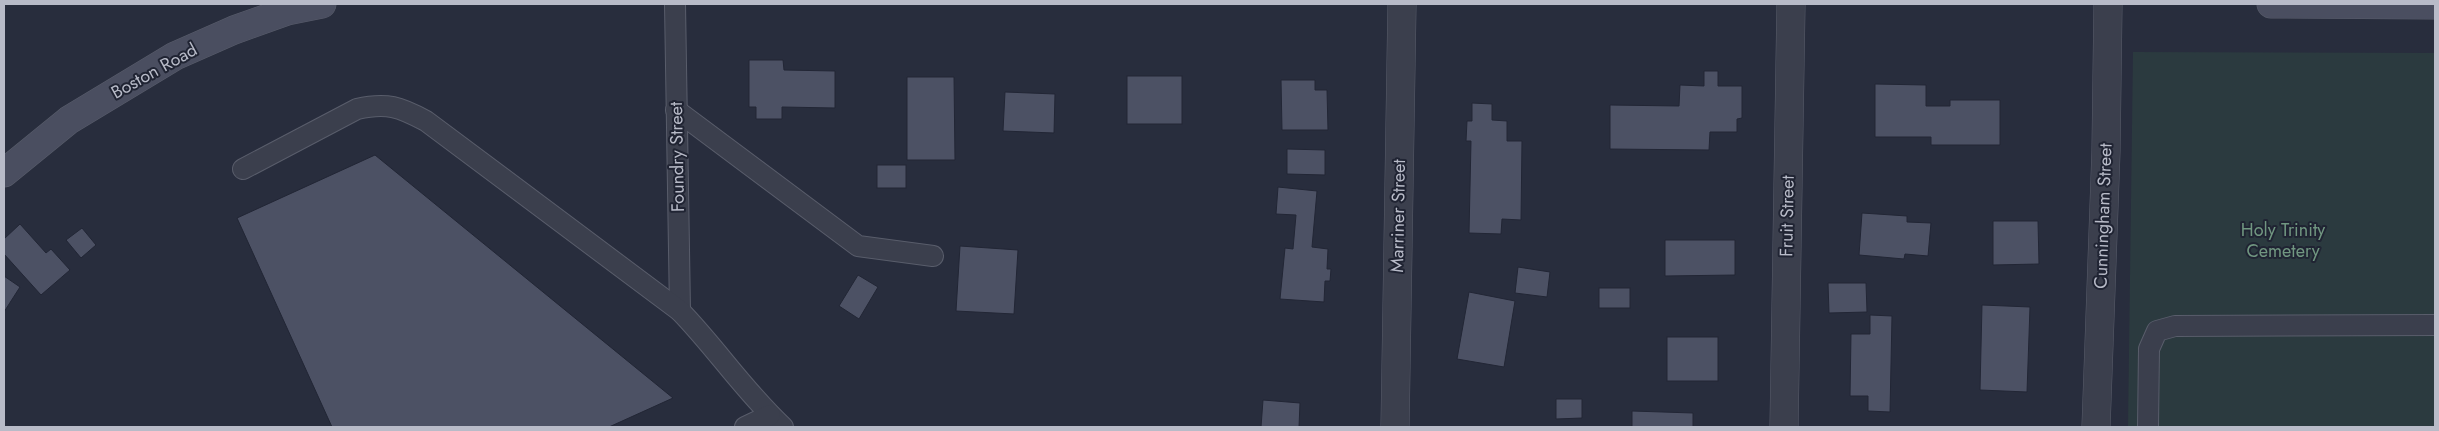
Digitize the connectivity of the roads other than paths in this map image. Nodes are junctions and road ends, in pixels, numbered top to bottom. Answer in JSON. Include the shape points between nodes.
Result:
{"nodes":[{"id":1,"x":322,"y":4,"type":"edge"},
{"id":2,"x":674,"y":4,"type":"edge"},
{"id":3,"x":1402,"y":4,"type":"edge"},
{"id":4,"x":1791,"y":4,"type":"edge"},
{"id":5,"x":2108,"y":4,"type":"edge"},
{"id":6,"x":2271,"y":4,"type":"edge"},
{"id":7,"x":2435,"y":5,"type":"edge"},
{"id":8,"x":676,"y":110,"type":"junction"},
{"id":9,"x":243,"y":169,"type":"dead end"},
{"id":10,"x":4,"y":173,"type":"edge"},
{"id":11,"x":933,"y":256,"type":"dead end"},
{"id":12,"x":680,"y":311,"type":"junction"},
{"id":13,"x":2435,"y":324,"type":"edge"},
{"id":14,"x":776,"y":421,"type":"edge"},
{"id":15,"x":745,"y":427,"type":"edge"},
{"id":16,"x":1395,"y":427,"type":"edge"},
{"id":17,"x":1784,"y":427,"type":"edge"},
{"id":18,"x":2096,"y":427,"type":"edge"},
{"id":19,"x":2148,"y":427,"type":"edge"}],
"edges":[{"from":1,"to":10,"type":"main road","name":"Boston Road","via":[[287,11],[175,56],[69,120]]},
{"from":2,"to":8,"type":"lane","name":"Foundry Street"},
{"from":3,"to":16,"type":"street","name":"Marriner Street"},
{"from":4,"to":17,"type":"street","name":"Fruit Street"},
{"from":5,"to":18,"type":"street","name":"Cunningham Street"},
{"from":6,"to":7,"type":"main road"},
{"from":8,"to":11,"type":"lane","via":[[858,246]]},
{"from":8,"to":12,"type":"lane","name":"Foundry Street"},
{"from":9,"to":12,"type":"lane","via":[[357,109],[377,104],[401,108],[426,121]]},
{"from":12,"to":14,"type":"lane"},
{"from":13,"to":19,"type":"lane","via":[[2176,326],[2157,331],[2149,349]]},
{"from":14,"to":15,"type":"lane"}]}
